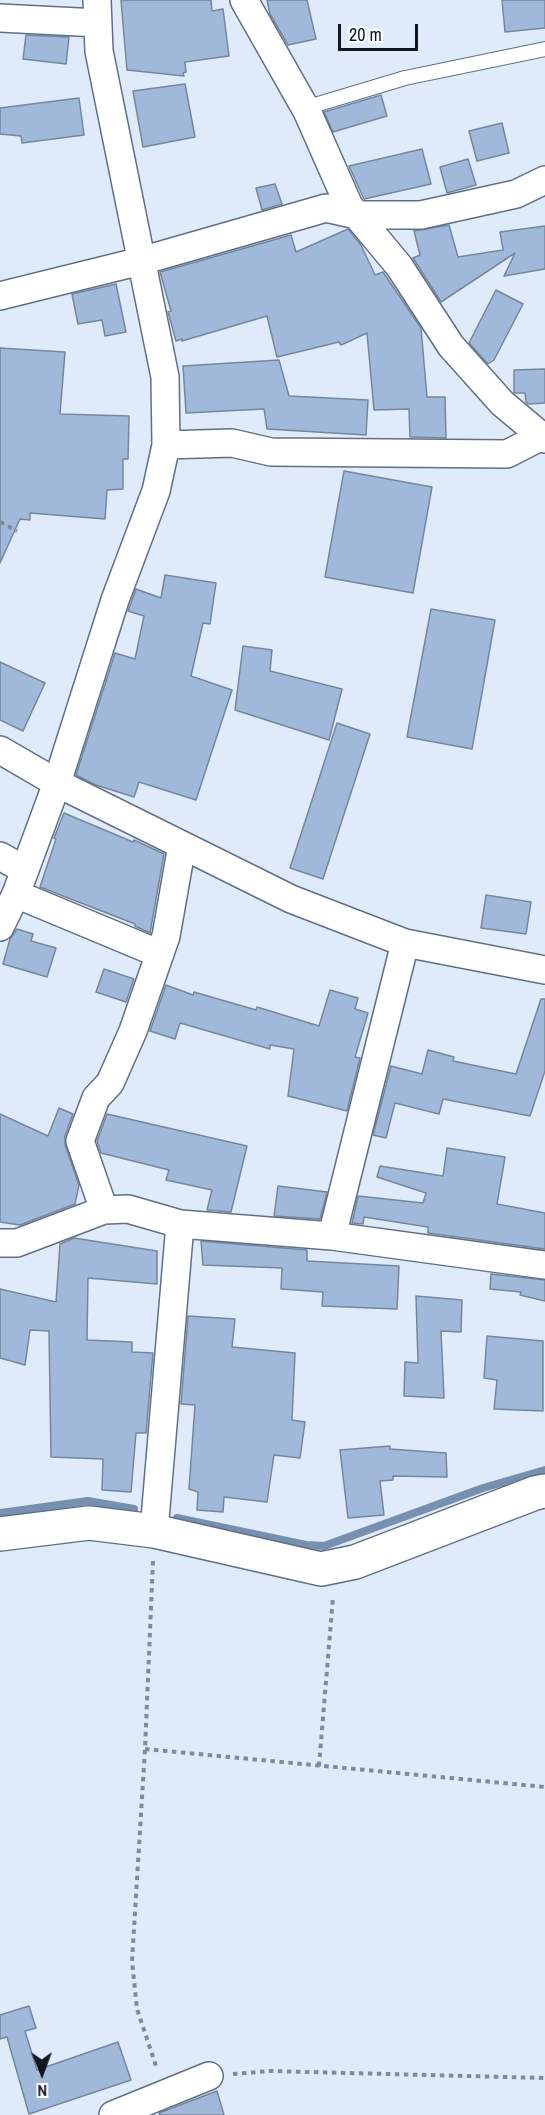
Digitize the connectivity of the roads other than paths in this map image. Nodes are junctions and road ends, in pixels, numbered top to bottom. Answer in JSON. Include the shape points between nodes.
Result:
{"nodes":[{"id":1,"x":244,"y":0,"type":"edge"},
{"id":2,"x":97,"y":12,"type":"edge"},
{"id":3,"x":0,"y":18,"type":"edge"},
{"id":4,"x":545,"y":49,"type":"edge"},
{"id":5,"x":305,"y":108,"type":"junction"},
{"id":6,"x":545,"y":180,"type":"edge"},
{"id":7,"x":357,"y":215,"type":"junction"},
{"id":8,"x":141,"y":261,"type":"junction"},
{"id":9,"x":0,"y":296,"type":"edge"},
{"id":10,"x":543,"y":437,"type":"edge"},
{"id":11,"x":166,"y":445,"type":"junction"},
{"id":12,"x":0,"y":750,"type":"edge"},
{"id":13,"x":57,"y":783,"type":"junction"},
{"id":14,"x":182,"y":845,"type":"junction"},
{"id":15,"x":0,"y":856,"type":"edge"},
{"id":16,"x":20,"y":882,"type":"junction"},
{"id":17,"x":0,"y":927,"type":"edge"},
{"id":18,"x":405,"y":943,"type":"junction"},
{"id":19,"x":160,"y":954,"type":"junction"},
{"id":20,"x":545,"y":970,"type":"edge"},
{"id":21,"x":104,"y":1210,"type":"junction"},
{"id":22,"x":180,"y":1224,"type":"junction"},
{"id":23,"x":333,"y":1236,"type":"junction"},
{"id":24,"x":0,"y":1243,"type":"edge"},
{"id":25,"x":545,"y":1265,"type":"edge"},
{"id":26,"x":545,"y":1491,"type":"edge"},
{"id":27,"x":154,"y":1531,"type":"junction"},
{"id":28,"x":0,"y":1534,"type":"edge"},
{"id":29,"x":209,"y":2076,"type":"road end"},
{"id":30,"x":113,"y":2115,"type":"edge"}],
"edges":[{"from":1,"to":5,"type":"street"},
{"from":2,"to":3,"type":"street"},
{"from":2,"to":8,"type":"street","via":[[99,51]]},
{"from":4,"to":5,"type":"lane","via":[[405,78]]},
{"from":5,"to":7,"type":"street","via":[[349,206]]},
{"from":6,"to":7,"type":"street","via":[[516,194],[421,215]]},
{"from":7,"to":8,"type":"street","via":[[326,208]]},
{"from":7,"to":10,"type":"street","via":[[399,266],[452,346],[502,403]]},
{"from":8,"to":9,"type":"street"},
{"from":8,"to":11,"type":"street","via":[[165,377]]},
{"from":10,"to":11,"type":"street","via":[[507,454],[271,452],[232,443]]},
{"from":11,"to":13,"type":"street","via":[[156,491],[115,600]]},
{"from":12,"to":13,"type":"street"},
{"from":13,"to":14,"type":"street"},
{"from":13,"to":16,"type":"street"},
{"from":14,"to":18,"type":"street","via":[[291,899]]},
{"from":14,"to":19,"type":"street"},
{"from":15,"to":16,"type":"street"},
{"from":16,"to":17,"type":"street"},
{"from":16,"to":19,"type":"street"},
{"from":18,"to":20,"type":"street"},
{"from":18,"to":23,"type":"street"},
{"from":19,"to":21,"type":"street","via":[[125,1049],[110,1083],[96,1098],[80,1141]]},
{"from":21,"to":22,"type":"street","via":[[128,1209]]},
{"from":21,"to":24,"type":"street","via":[[18,1243]]},
{"from":22,"to":23,"type":"street"},
{"from":22,"to":27,"type":"street"},
{"from":23,"to":25,"type":"street"},
{"from":26,"to":27,"type":"street","via":[[355,1562],[321,1569]]},
{"from":27,"to":28,"type":"street","via":[[89,1522]]},
{"from":29,"to":30,"type":"street"}]}
